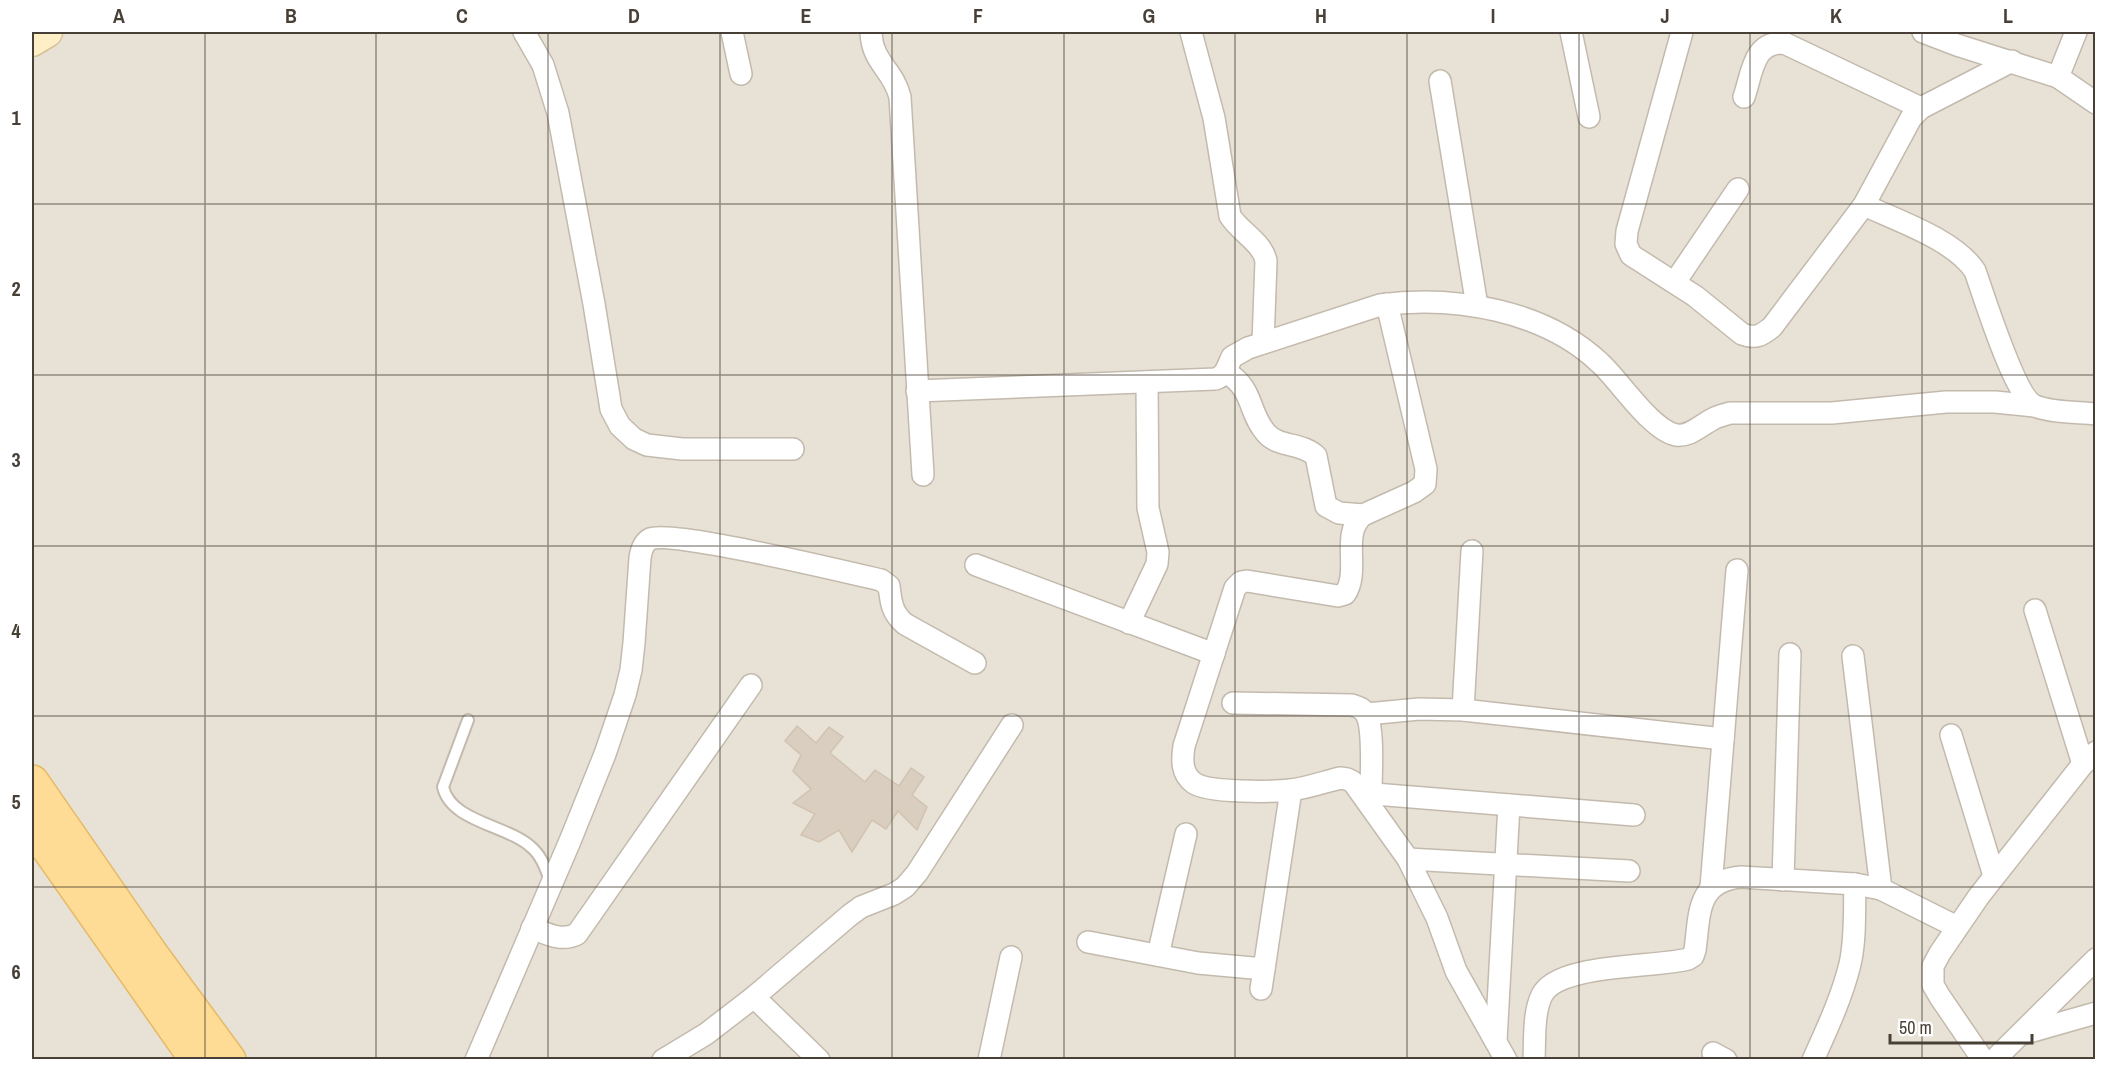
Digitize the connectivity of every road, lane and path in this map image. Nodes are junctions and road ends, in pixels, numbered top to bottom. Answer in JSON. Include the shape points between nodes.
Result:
{"nodes":[{"id":1,"x":46,"y":32,"type":"edge"},
{"id":2,"x":524,"y":32,"type":"edge"},
{"id":3,"x":732,"y":32,"type":"edge"},
{"id":4,"x":871,"y":32,"type":"edge"},
{"id":5,"x":1191,"y":32,"type":"edge"},
{"id":6,"x":1571,"y":32,"type":"edge"},
{"id":7,"x":1682,"y":32,"type":"edge"},
{"id":8,"x":1923,"y":32,"type":"edge"},
{"id":9,"x":2076,"y":32,"type":"edge"},
{"id":10,"x":32,"y":41,"type":"edge"},
{"id":11,"x":2012,"y":61,"type":"junction"},
{"id":12,"x":741,"y":74,"type":"dead end"},
{"id":13,"x":2058,"y":77,"type":"junction"},
{"id":14,"x":1440,"y":81,"type":"dead end"},
{"id":15,"x":1744,"y":97,"type":"dead end"},
{"id":16,"x":2096,"y":103,"type":"edge"},
{"id":17,"x":1922,"y":108,"type":"junction"},
{"id":18,"x":1589,"y":117,"type":"dead end"},
{"id":19,"x":1738,"y":189,"type":"dead end"},
{"id":20,"x":1864,"y":205,"type":"junction"},
{"id":21,"x":1675,"y":282,"type":"junction"},
{"id":22,"x":1387,"y":304,"type":"junction"},
{"id":23,"x":1477,"y":306,"type":"junction"},
{"id":24,"x":1263,"y":343,"type":"junction"},
{"id":25,"x":1226,"y":372,"type":"junction"},
{"id":26,"x":1147,"y":382,"type":"junction"},
{"id":27,"x":917,"y":391,"type":"junction"},
{"id":28,"x":2035,"y":406,"type":"junction"},
{"id":29,"x":2096,"y":414,"type":"edge"},
{"id":30,"x":793,"y":449,"type":"dead end"},
{"id":31,"x":923,"y":475,"type":"dead end"},
{"id":32,"x":1363,"y":515,"type":"junction"},
{"id":33,"x":1472,"y":551,"type":"dead end"},
{"id":34,"x":976,"y":565,"type":"dead end"},
{"id":35,"x":1737,"y":570,"type":"dead end"},
{"id":36,"x":2035,"y":610,"type":"dead end"},
{"id":37,"x":1129,"y":622,"type":"junction"},
{"id":38,"x":1214,"y":654,"type":"junction"},
{"id":39,"x":1790,"y":654,"type":"dead end"},
{"id":40,"x":1853,"y":656,"type":"dead end"},
{"id":41,"x":975,"y":663,"type":"dead end"},
{"id":42,"x":751,"y":685,"type":"dead end"},
{"id":43,"x":1233,"y":703,"type":"dead end"},
{"id":44,"x":1463,"y":710,"type":"junction"},
{"id":45,"x":1367,"y":714,"type":"junction"},
{"id":46,"x":468,"y":720,"type":"dead end"},
{"id":47,"x":1012,"y":725,"type":"dead end"},
{"id":48,"x":1951,"y":735,"type":"dead end"},
{"id":49,"x":1723,"y":739,"type":"junction"},
{"id":50,"x":2089,"y":758,"type":"edge"},
{"id":51,"x":32,"y":782,"type":"edge"},
{"id":52,"x":1291,"y":790,"type":"junction"},
{"id":53,"x":1367,"y":794,"type":"junction"},
{"id":54,"x":1509,"y":805,"type":"junction"},
{"id":55,"x":1634,"y":814,"type":"dead end"},
{"id":56,"x":32,"y":825,"type":"edge"},
{"id":57,"x":1186,"y":834,"type":"dead end"},
{"id":58,"x":1408,"y":859,"type":"junction"},
{"id":59,"x":1507,"y":864,"type":"junction"},
{"id":60,"x":1629,"y":871,"type":"dead end"},
{"id":61,"x":1994,"y":876,"type":"junction"},
{"id":62,"x":1783,"y":880,"type":"junction"},
{"id":63,"x":551,"y":884,"type":"junction"},
{"id":64,"x":1855,"y":884,"type":"junction"},
{"id":65,"x":1711,"y":887,"type":"junction"},
{"id":66,"x":1881,"y":889,"type":"junction"},
{"id":67,"x":1957,"y":927,"type":"junction"},
{"id":68,"x":532,"y":928,"type":"junction"},
{"id":69,"x":1088,"y":942,"type":"dead end"},
{"id":70,"x":1158,"y":955,"type":"junction"},
{"id":71,"x":1011,"y":957,"type":"dead end"},
{"id":72,"x":2096,"y":959,"type":"edge"},
{"id":73,"x":754,"y":997,"type":"junction"},
{"id":74,"x":2096,"y":1013,"type":"edge"},
{"id":75,"x":2018,"y":1035,"type":"junction"},
{"id":76,"x":1501,"y":1051,"type":"edge"},
{"id":77,"x":197,"y":1059,"type":"edge"},
{"id":78,"x":229,"y":1059,"type":"edge"},
{"id":79,"x":476,"y":1059,"type":"edge"},
{"id":80,"x":663,"y":1059,"type":"edge"},
{"id":81,"x":819,"y":1059,"type":"edge"},
{"id":82,"x":990,"y":1059,"type":"edge"},
{"id":83,"x":1534,"y":1059,"type":"edge"},
{"id":84,"x":1813,"y":1059,"type":"edge"},
{"id":85,"x":1983,"y":1059,"type":"edge"},
{"id":86,"x":1994,"y":1059,"type":"edge"}],
"edges":[{"from":1,"to":10,"type":"street"},
{"from":2,"to":30,"type":"street","via":[[543,65],[558,113],[611,409],[620,426],[647,445]]},
{"from":3,"to":12,"type":"street"},
{"from":4,"to":27,"type":"street","via":[[875,55],[897,86],[900,98]]},
{"from":5,"to":24,"type":"street","via":[[1214,118],[1230,216],[1265,254]]},
{"from":6,"to":18,"type":"street"},
{"from":7,"to":21,"type":"street","via":[[1626,244],[1631,255]]},
{"from":8,"to":11,"type":"street"},
{"from":9,"to":13,"type":"street"},
{"from":11,"to":13,"type":"street"},
{"from":11,"to":17,"type":"street"},
{"from":13,"to":16,"type":"street"},
{"from":14,"to":23,"type":"street"},
{"from":15,"to":17,"type":"street","via":[[1761,49],[1784,43]]},
{"from":17,"to":20,"type":"street","via":[[1899,136]]},
{"from":19,"to":21,"type":"street"},
{"from":20,"to":21,"type":"street","via":[[1762,336],[1742,334]]},
{"from":20,"to":28,"type":"street","via":[[1945,243],[1969,262],[2014,376],[2026,400]]},
{"from":22,"to":23,"type":"street","via":[[1427,301]]},
{"from":22,"to":24,"type":"street"},
{"from":22,"to":32,"type":"street","via":[[1427,478],[1414,492]]},
{"from":23,"to":28,"type":"street","via":[[1505,312],[1572,342],[1601,363],[1661,427],[1683,436],[1730,413],[1832,413],[1946,402]]},
{"from":24,"to":25,"type":"street","via":[[1238,352]]},
{"from":25,"to":26,"type":"street","via":[[1215,379]]},
{"from":25,"to":32,"type":"street","via":[[1242,384],[1268,435],[1275,441],[1303,447],[1316,456],[1326,506],[1339,513]]},
{"from":26,"to":27,"type":"street"},
{"from":26,"to":37,"type":"street","via":[[1148,508],[1158,552],[1154,574]]},
{"from":27,"to":31,"type":"street"},
{"from":28,"to":29,"type":"street"},
{"from":32,"to":38,"type":"street","via":[[1353,525],[1352,576],[1345,594],[1241,582],[1235,588]]},
{"from":33,"to":44,"type":"street"},
{"from":34,"to":37,"type":"street"},
{"from":35,"to":49,"type":"street"},
{"from":36,"to":50,"type":"street"},
{"from":37,"to":38,"type":"street"},
{"from":38,"to":52,"type":"street","via":[[1184,746],[1182,762],[1186,774],[1193,783],[1218,790]]},
{"from":39,"to":62,"type":"street"},
{"from":40,"to":66,"type":"street"},
{"from":41,"to":63,"type":"street","via":[[897,617],[889,586],[881,580],[718,545],[660,536],[650,539],[642,547],[640,558],[634,643],[625,695]]},
{"from":42,"to":68,"type":"street","via":[[577,933],[560,938]]},
{"from":43,"to":45,"type":"street","via":[[1352,705]]},
{"from":44,"to":45,"type":"street"},
{"from":44,"to":49,"type":"street"},
{"from":45,"to":53,"type":"street"},
{"from":46,"to":63,"type":"lane","via":[[443,787],[445,797],[462,812],[526,843],[537,853]]},
{"from":47,"to":73,"type":"street","via":[[905,887],[850,915]]},
{"from":48,"to":61,"type":"street"},
{"from":49,"to":65,"type":"street"},
{"from":50,"to":61,"type":"street"},
{"from":51,"to":78,"type":"main road"},
{"from":52,"to":53,"type":"street","via":[[1341,778]]},
{"from":52,"to":70,"type":"street","via":[[1262,979]]},
{"from":53,"to":54,"type":"street"},
{"from":53,"to":58,"type":"street"},
{"from":54,"to":55,"type":"street"},
{"from":54,"to":59,"type":"street"},
{"from":56,"to":77,"type":"main road"},
{"from":57,"to":70,"type":"street"},
{"from":58,"to":59,"type":"street"},
{"from":58,"to":76,"type":"street","via":[[1437,918],[1456,971]]},
{"from":59,"to":60,"type":"street"},
{"from":59,"to":76,"type":"street"},
{"from":61,"to":67,"type":"street"},
{"from":62,"to":64,"type":"street"},
{"from":62,"to":65,"type":"street","via":[[1741,876]]},
{"from":63,"to":68,"type":"street"},
{"from":64,"to":66,"type":"street"},
{"from":64,"to":84,"type":"street","via":[[1850,964]]},
{"from":65,"to":83,"type":"street","via":[[1702,901],[1695,950],[1688,959],[1566,976],[1542,993]]},
{"from":66,"to":67,"type":"street"},
{"from":67,"to":85,"type":"street","via":[[1933,966],[1934,985]]},
{"from":68,"to":79,"type":"street"},
{"from":69,"to":70,"type":"street"},
{"from":71,"to":82,"type":"street"},
{"from":72,"to":75,"type":"street"},
{"from":73,"to":80,"type":"street","via":[[706,1034]]},
{"from":73,"to":81,"type":"street"},
{"from":74,"to":75,"type":"street"},
{"from":75,"to":86,"type":"street"}]}
